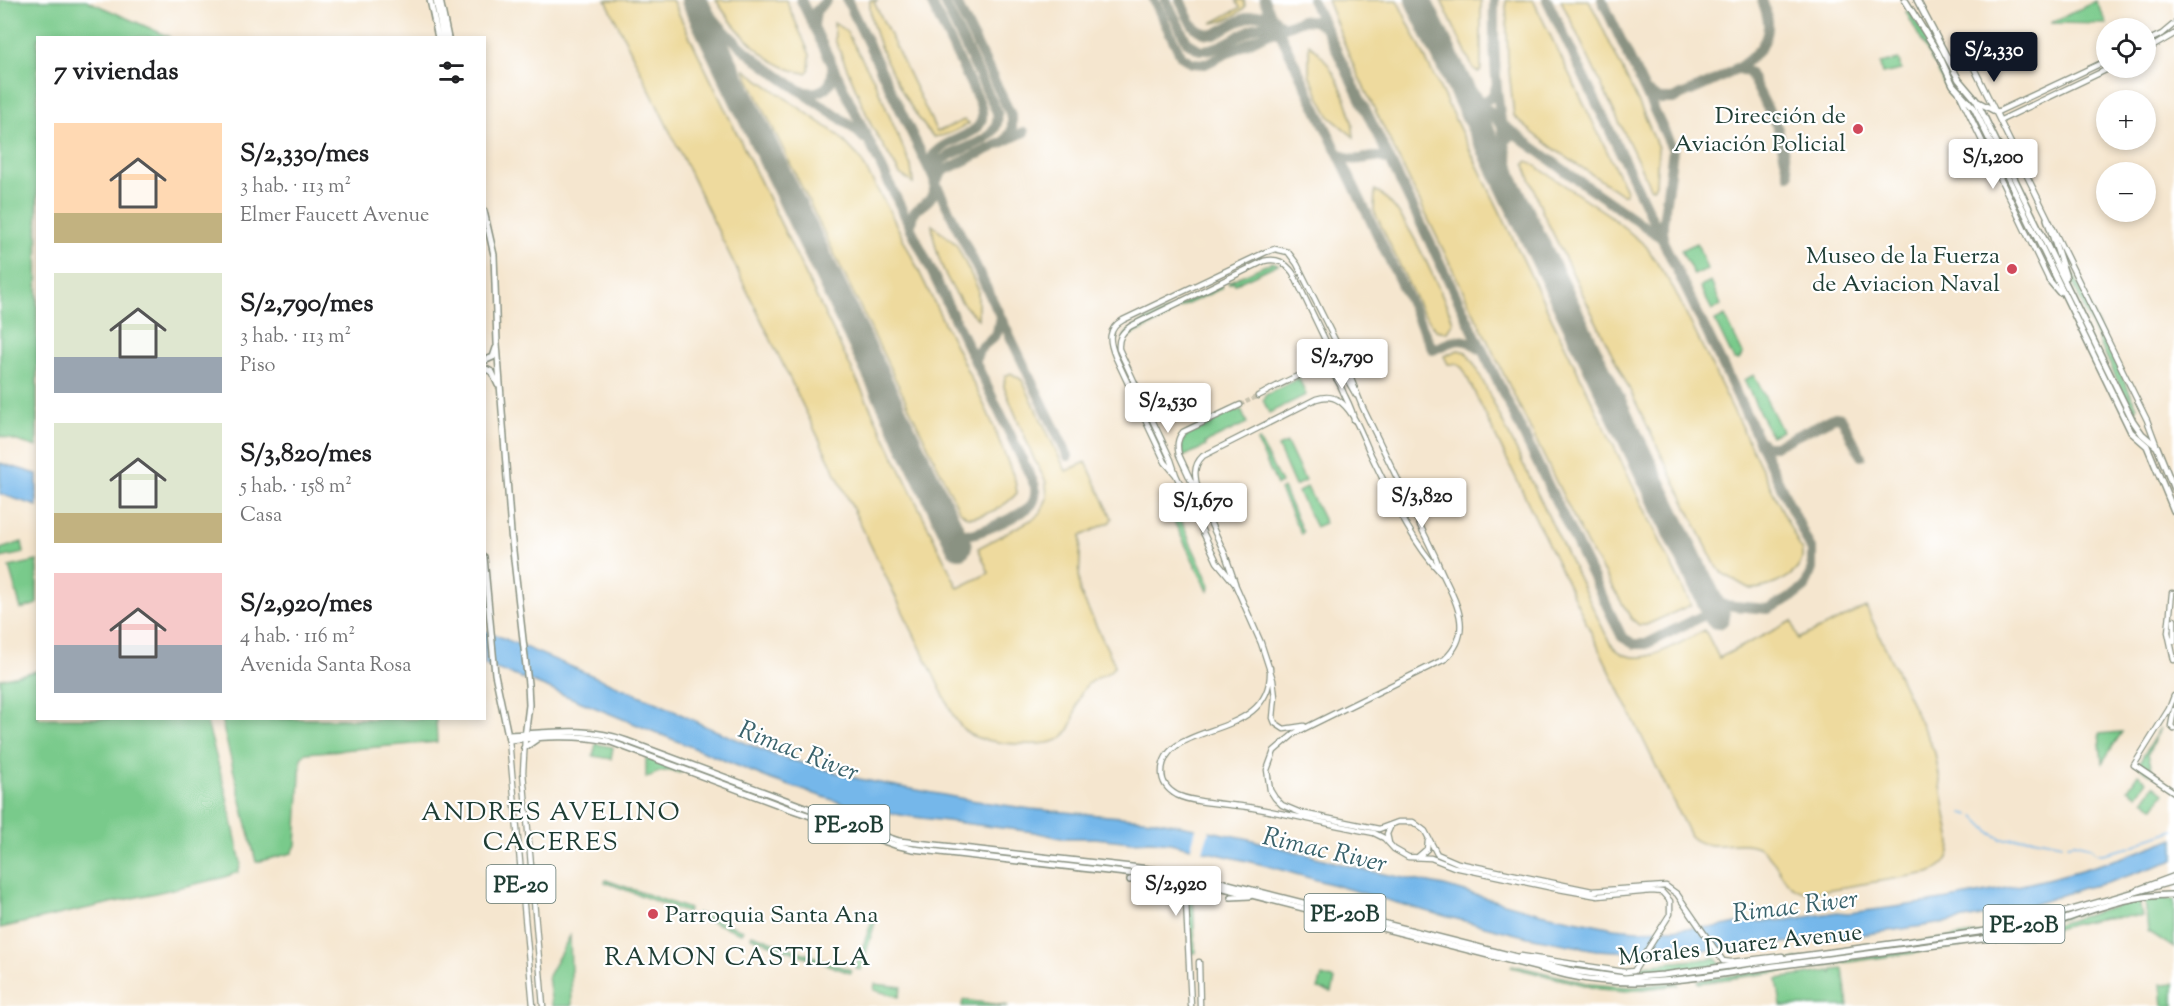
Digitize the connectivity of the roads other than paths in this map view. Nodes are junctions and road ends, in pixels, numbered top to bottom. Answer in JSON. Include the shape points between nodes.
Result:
{"nodes":[{"id":1,"x":430,"y":0,"type":"edge"},
{"id":2,"x":436,"y":0,"type":"edge"},
{"id":3,"x":440,"y":0,"type":"edge"},
{"id":4,"x":1905,"y":0,"type":"edge"},
{"id":5,"x":1917,"y":0,"type":"edge"},
{"id":6,"x":2174,"y":24,"type":"edge"},
{"id":7,"x":2174,"y":34,"type":"edge"},
{"id":8,"x":438,"y":36,"type":"edge"},
{"id":9,"x":444,"y":36,"type":"edge"},
{"id":10,"x":448,"y":36,"type":"edge"},
{"id":11,"x":2156,"y":37,"type":"edge"},
{"id":12,"x":2156,"y":45,"type":"edge"},
{"id":13,"x":1972,"y":64,"type":"dead end"},
{"id":14,"x":2096,"y":65,"type":"edge"},
{"id":15,"x":2080,"y":73,"type":"junction"},
{"id":16,"x":2096,"y":74,"type":"edge"},
{"id":17,"x":2084,"y":80,"type":"junction"},
{"id":18,"x":1958,"y":90,"type":"junction"},
{"id":19,"x":2042,"y":91,"type":"junction"},
{"id":20,"x":2045,"y":99,"type":"junction"},
{"id":21,"x":1978,"y":102,"type":"junction"},
{"id":22,"x":2004,"y":109,"type":"junction"},
{"id":23,"x":1997,"y":112,"type":"junction"},
{"id":24,"x":2008,"y":117,"type":"junction"},
{"id":25,"x":2001,"y":120,"type":"junction"},
{"id":26,"x":2047,"y":219,"type":"junction"},
{"id":27,"x":486,"y":220,"type":"edge"},
{"id":28,"x":2049,"y":280,"type":"joint"},
{"id":29,"x":2072,"y":295,"type":"junction"},
{"id":30,"x":2074,"y":316,"type":"junction"},
{"id":31,"x":497,"y":343,"type":"junction"},
{"id":32,"x":486,"y":360,"type":"edge"},
{"id":33,"x":486,"y":369,"type":"edge"},
{"id":34,"x":501,"y":392,"type":"junction"},
{"id":35,"x":1258,"y":396,"type":"tunnel mouth"},
{"id":36,"x":1240,"y":405,"type":"tunnel mouth"},
{"id":37,"x":1362,"y":406,"type":"junction"},
{"id":38,"x":1354,"y":420,"type":"junction"},
{"id":39,"x":2157,"y":447,"type":"junction"},
{"id":40,"x":1176,"y":475,"type":"junction"},
{"id":41,"x":2174,"y":489,"type":"edge"},
{"id":42,"x":1201,"y":504,"type":"junction"},
{"id":43,"x":2174,"y":510,"type":"edge"},
{"id":44,"x":1440,"y":573,"type":"junction"},
{"id":45,"x":486,"y":580,"type":"edge"},
{"id":46,"x":1235,"y":584,"type":"junction"},
{"id":47,"x":2172,"y":593,"type":"dead end"},
{"id":48,"x":2174,"y":620,"type":"edge"},
{"id":49,"x":2174,"y":640,"type":"edge"},
{"id":50,"x":2174,"y":660,"type":"edge"},
{"id":51,"x":1270,"y":668,"type":"junction"},
{"id":52,"x":2174,"y":696,"type":"edge"},
{"id":53,"x":2174,"y":711,"type":"edge"},
{"id":54,"x":527,"y":722,"type":"junction"},
{"id":55,"x":1312,"y":724,"type":"junction"},
{"id":56,"x":2174,"y":729,"type":"edge"},
{"id":57,"x":541,"y":735,"type":"junction"},
{"id":58,"x":525,"y":736,"type":"junction"},
{"id":59,"x":508,"y":737,"type":"junction"},
{"id":60,"x":524,"y":748,"type":"junction"},
{"id":61,"x":523,"y":772,"type":"junction"},
{"id":62,"x":512,"y":780,"type":"junction"},
{"id":63,"x":2174,"y":792,"type":"edge"},
{"id":64,"x":1391,"y":825,"type":"junction"},
{"id":65,"x":1428,"y":838,"type":"junction"},
{"id":66,"x":1389,"y":843,"type":"junction"},
{"id":67,"x":1417,"y":857,"type":"junction"},
{"id":68,"x":1152,"y":874,"type":"junction"},
{"id":69,"x":2174,"y":879,"type":"edge"},
{"id":70,"x":1130,"y":880,"type":"dead end"},
{"id":71,"x":1185,"y":881,"type":"dead end"},
{"id":72,"x":2174,"y":895,"type":"edge"},
{"id":73,"x":1258,"y":896,"type":"junction"},
{"id":74,"x":1231,"y":897,"type":"dead end"},
{"id":75,"x":1505,"y":955,"type":"junction"},
{"id":76,"x":1818,"y":955,"type":"junction"},
{"id":77,"x":538,"y":959,"type":"junction"},
{"id":78,"x":546,"y":962,"type":"dead end"},
{"id":79,"x":1199,"y":962,"type":"dead end"},
{"id":80,"x":533,"y":1006,"type":"edge"},
{"id":81,"x":543,"y":1006,"type":"edge"},
{"id":82,"x":1191,"y":1006,"type":"edge"},
{"id":83,"x":1200,"y":1006,"type":"edge"}],
"edges":[{"from":1,"to":8,"type":"highway"},
{"from":2,"to":9,"type":"highway"},
{"from":3,"to":10,"type":"highway"},
{"from":4,"to":18,"type":"highway"},
{"from":5,"to":21,"type":"highway","via":[[1959,80]]},
{"from":6,"to":11,"type":"main road"},
{"from":7,"to":12,"type":"main road"},
{"from":13,"to":23,"type":"main road"},
{"from":14,"to":15,"type":"main road"},
{"from":15,"to":17,"type":"main road"},
{"from":15,"to":19,"type":"main road"},
{"from":16,"to":17,"type":"main road"},
{"from":17,"to":20,"type":"main road"},
{"from":18,"to":28,"type":"main road"},
{"from":18,"to":30,"type":"highway","via":[[1974,108]]},
{"from":19,"to":20,"type":"main road"},
{"from":19,"to":22,"type":"main road"},
{"from":20,"to":24,"type":"main road"},
{"from":21,"to":23,"type":"highway"},
{"from":21,"to":29,"type":"highway"},
{"from":22,"to":23,"type":"main road"},
{"from":22,"to":24,"type":"main road"},
{"from":23,"to":25,"type":"main road"},
{"from":24,"to":25,"type":"main road"},
{"from":25,"to":26,"type":"main road"},
{"from":26,"to":29,"type":"highway"},
{"from":26,"to":39,"type":"main road"},
{"from":27,"to":31,"type":"highway","number":"PE-20","via":[[494,255]]},
{"from":28,"to":30,"type":"highway"},
{"from":29,"to":39,"type":"highway","via":[[2133,421]]},
{"from":30,"to":43,"type":"highway","via":[[2131,432],[2147,446]]},
{"from":31,"to":32,"type":"highway","via":[[493,357]]},
{"from":31,"to":34,"type":"highway","number":"PE-20"},
{"from":33,"to":34,"type":"highway","via":[[495,376]]},
{"from":34,"to":54,"type":"highway","number":"PE-20","via":[[511,533],[528,684]]},
{"from":35,"to":38,"type":"main road","via":[[1308,372],[1325,370],[1340,383]]},
{"from":36,"to":42,"type":"main road","via":[[1178,438],[1179,455]]},
{"from":37,"to":40,"type":"main road","via":[[1293,273],[1280,261],[1264,261],[1131,326],[1120,338],[1121,353]]},
{"from":37,"to":40,"type":"main road","via":[[1302,274],[1288,252],[1266,252],[1117,324],[1111,331],[1115,356],[1165,462]]},
{"from":37,"to":44,"type":"main road"},
{"from":38,"to":42,"type":"main road","via":[[1338,400],[1323,397],[1203,456],[1194,475]]},
{"from":38,"to":44,"type":"main road","via":[[1398,510]]},
{"from":39,"to":41,"type":"highway"},
{"from":40,"to":46,"type":"main road","via":[[1217,561]]},
{"from":42,"to":46,"type":"main road"},
{"from":44,"to":55,"type":"main road","via":[[1456,602],[1462,625],[1451,653]]},
{"from":45,"to":59,"type":"highway","number":"PE-20","via":[[495,674]]},
{"from":46,"to":51,"type":"main road"},
{"from":47,"to":50,"type":"main road","via":[[2168,632]]},
{"from":48,"to":49,"type":"main road"},
{"from":51,"to":55,"type":"main road","via":[[1276,725],[1287,730]]},
{"from":51,"to":66,"type":"main road","via":[[1264,698],[1253,711],[1182,742],[1169,752],[1163,781],[1184,798],[1374,833]]},
{"from":52,"to":63,"type":"main road","via":[[2134,765]]},
{"from":53,"to":56,"type":"main road"},
{"from":54,"to":57,"type":"highway"},
{"from":54,"to":58,"type":"highway","number":"PE-20"},
{"from":55,"to":64,"type":"main road","via":[[1287,739],[1271,756],[1267,780],[1275,798],[1301,813],[1379,829]]},
{"from":57,"to":58,"type":"highway","name":"Morales Duarez Avenue","number":"PE-20B"},
{"from":57,"to":60,"type":"highway"},
{"from":57,"to":68,"type":"highway","name":"Morales Duarez Avenue","number":"PE-20B","via":[[588,737],[618,744],[895,845]]},
{"from":57,"to":75,"type":"highway","name":"Morales Duarez Avenue","number":"PE-20B","via":[[580,730],[619,738],[899,841],[1195,874]]},
{"from":58,"to":59,"type":"highway","name":"Morales Duarez Avenue","number":"PE-20B"},
{"from":58,"to":60,"type":"main road","number":"PE-20"},
{"from":59,"to":62,"type":"main road","number":"PE-20"},
{"from":60,"to":61,"type":"main road","number":"PE-20"},
{"from":61,"to":62,"type":"main road"},
{"from":61,"to":77,"type":"main road","number":"PE-20"},
{"from":62,"to":80,"type":"main road","number":"PE-20"},
{"from":64,"to":65,"type":"main road","via":[[1413,822]]},
{"from":64,"to":66,"type":"main road"},
{"from":65,"to":67,"type":"main road","via":[[1426,849]]},
{"from":65,"to":76,"type":"main road","via":[[1437,854],[1458,863],[1585,890],[1666,886],[1677,894],[1723,961]]},
{"from":66,"to":67,"type":"main road","via":[[1402,855]]},
{"from":67,"to":75,"type":"main road","via":[[1585,895],[1657,891],[1669,897],[1672,905],[1644,958],[1629,972]]},
{"from":68,"to":70,"type":"highway"},
{"from":68,"to":73,"type":"highway","name":"Morales Duarez Avenue","number":"PE-20B"},
{"from":69,"to":76,"type":"highway","name":"Morales Duarez Avenue","number":"PE-20B","via":[[2008,928]]},
{"from":71,"to":82,"type":"main road"},
{"from":72,"to":73,"type":"highway","name":"Morales Duarez Avenue","number":"PE-20B","via":[[2132,899],[2018,934],[1632,983],[1567,975]]},
{"from":73,"to":74,"type":"highway"},
{"from":75,"to":76,"type":"highway","name":"Morales Duarez Avenue","number":"PE-20B","via":[[1589,975],[1624,978]]},
{"from":77,"to":78,"type":"main road"},
{"from":77,"to":81,"type":"main road","number":"PE-20"},
{"from":79,"to":83,"type":"main road"}]}
